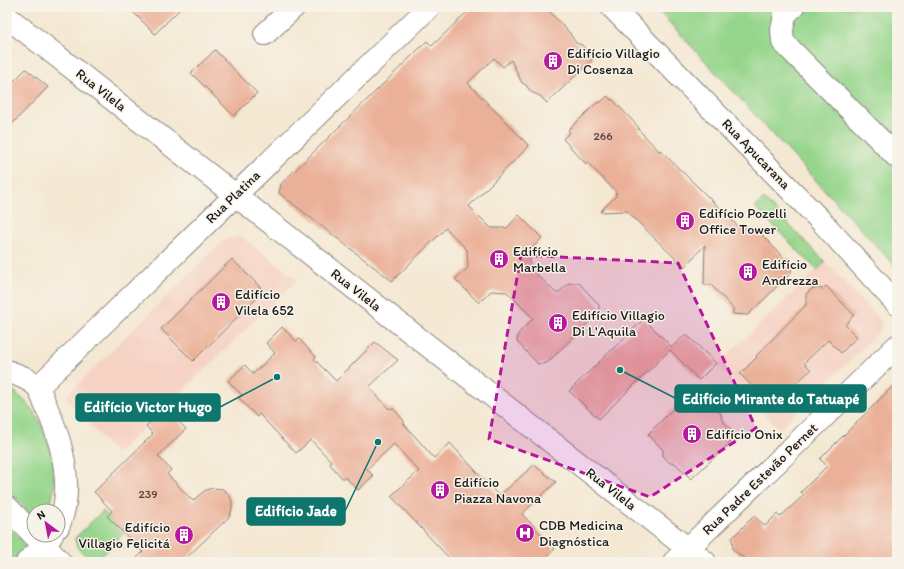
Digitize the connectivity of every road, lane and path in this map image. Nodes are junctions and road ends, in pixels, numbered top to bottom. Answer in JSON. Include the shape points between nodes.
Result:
{"nodes":[{"id":1,"x":294,"y":7,"type":"edge"},
{"id":2,"x":429,"y":7,"type":"edge"},
{"id":3,"x":612,"y":7,"type":"edge"},
{"id":4,"x":793,"y":7,"type":"edge"},
{"id":5,"x":7,"y":17,"type":"edge"},
{"id":6,"x":265,"y":34,"type":"dead end"},
{"id":7,"x":897,"y":157,"type":"edge"},
{"id":8,"x":235,"y":196,"type":"junction"},
{"id":9,"x":897,"y":304,"type":"edge"},
{"id":10,"x":897,"y":346,"type":"edge"},
{"id":11,"x":7,"y":371,"type":"edge"},
{"id":12,"x":38,"y":388,"type":"junction"},
{"id":13,"x":65,"y":503,"type":"edge"},
{"id":14,"x":7,"y":507,"type":"edge"},
{"id":15,"x":26,"y":522,"type":"edge"},
{"id":16,"x":45,"y":543,"type":"edge"},
{"id":17,"x":50,"y":543,"type":"edge"},
{"id":18,"x":681,"y":555,"type":"edge"},
{"id":19,"x":27,"y":562,"type":"edge"},
{"id":20,"x":60,"y":562,"type":"edge"},
{"id":21,"x":705,"y":562,"type":"edge"}],
"edges":[{"from":1,"to":6,"type":"street"},
{"from":2,"to":8,"type":"street","name":"Rua Platina"},
{"from":3,"to":9,"type":"street","name":"Rua Apucarana","via":[[822,222]]},
{"from":4,"to":7,"type":"street","via":[[785,14],[783,42]]},
{"from":5,"to":8,"type":"street","name":"Rua Vilela"},
{"from":8,"to":12,"type":"street","name":"Rua Platina"},
{"from":8,"to":18,"type":"street","name":"Rua Vilela"},
{"from":10,"to":18,"type":"street","name":"Rua Padre Estevão Pernet"},
{"from":11,"to":12,"type":"street","via":[[24,377]]},
{"from":12,"to":13,"type":"street","via":[[58,439],[64,463]]},
{"from":14,"to":15,"type":"street"},
{"from":16,"to":19,"type":"street"},
{"from":17,"to":20,"type":"street"},
{"from":18,"to":21,"type":"street","name":"Rua Vilela"}]}
